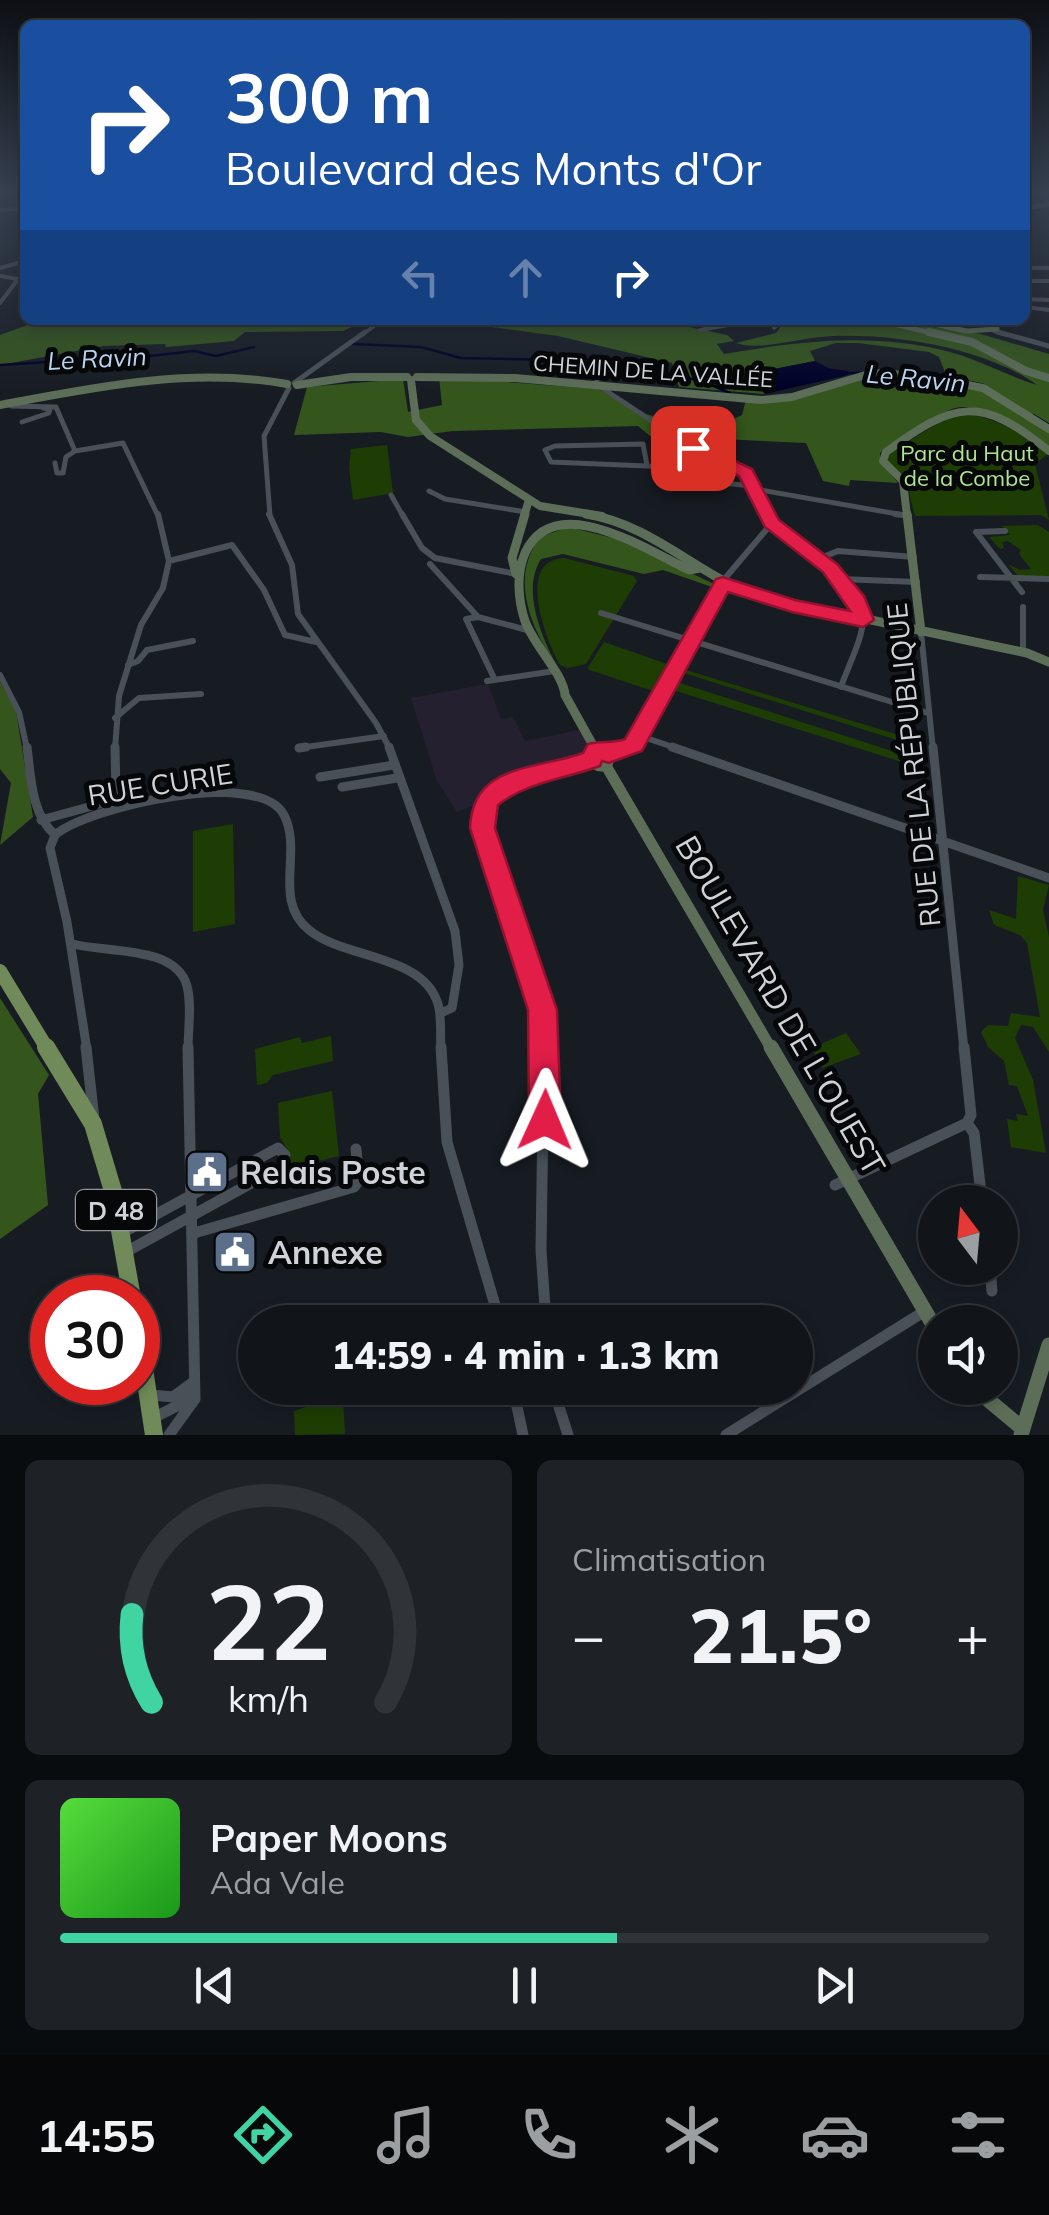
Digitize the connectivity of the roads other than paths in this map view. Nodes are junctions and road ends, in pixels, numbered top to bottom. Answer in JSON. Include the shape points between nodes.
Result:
{"nodes":[{"id":1,"x":0,"y":276,"type":"edge"},
{"id":2,"x":0,"y":304,"type":"edge"},
{"id":3,"x":375,"y":325,"type":"edge"},
{"id":4,"x":728,"y":325,"type":"edge"},
{"id":5,"x":777,"y":325,"type":"edge"},
{"id":6,"x":887,"y":325,"type":"edge"},
{"id":7,"x":924,"y":325,"type":"edge"},
{"id":8,"x":934,"y":325,"type":"edge"},
{"id":9,"x":998,"y":325,"type":"edge"},
{"id":10,"x":774,"y":328,"type":"dead end"},
{"id":11,"x":946,"y":328,"type":"junction"},
{"id":12,"x":700,"y":330,"type":"dead end"},
{"id":13,"x":994,"y":330,"type":"junction"},
{"id":14,"x":1049,"y":346,"type":"edge"},
{"id":15,"x":606,"y":363,"type":"dead end"},
{"id":16,"x":412,"y":378,"type":"junction"},
{"id":17,"x":1049,"y":378,"type":"edge"},
{"id":18,"x":292,"y":385,"type":"junction"},
{"id":19,"x":598,"y":387,"type":"junction"},
{"id":20,"x":2,"y":405,"type":"edge"},
{"id":21,"x":21,"y":406,"type":"junction"},
{"id":22,"x":22,"y":422,"type":"dead end"},
{"id":23,"x":1049,"y":429,"type":"edge"},
{"id":24,"x":75,"y":451,"type":"junction"},
{"id":25,"x":1049,"y":451,"type":"edge"},
{"id":26,"x":55,"y":463,"type":"dead end"},
{"id":27,"x":648,"y":465,"type":"junction"},
{"id":28,"x":754,"y":487,"type":"junction"},
{"id":29,"x":429,"y":491,"type":"dead end"},
{"id":30,"x":391,"y":495,"type":"dead end"},
{"id":31,"x":529,"y":500,"type":"junction"},
{"id":32,"x":526,"y":512,"type":"junction"},
{"id":33,"x":910,"y":516,"type":"junction"},
{"id":34,"x":772,"y":523,"type":"junction"},
{"id":35,"x":1006,"y":531,"type":"dead end"},
{"id":36,"x":914,"y":557,"type":"junction"},
{"id":37,"x":818,"y":559,"type":"junction"},
{"id":38,"x":168,"y":561,"type":"junction"},
{"id":39,"x":430,"y":564,"type":"dead end"},
{"id":40,"x":516,"y":568,"type":"junction"},
{"id":41,"x":700,"y":568,"type":"junction"},
{"id":42,"x":980,"y":577,"type":"dead end"},
{"id":43,"x":840,"y":579,"type":"junction"},
{"id":44,"x":1049,"y":579,"type":"edge"},
{"id":45,"x":1014,"y":580,"type":"junction"},
{"id":46,"x":917,"y":582,"type":"junction"},
{"id":47,"x":723,"y":583,"type":"junction"},
{"id":48,"x":1022,"y":592,"type":"dead end"},
{"id":49,"x":1023,"y":607,"type":"dead end"},
{"id":50,"x":600,"y":613,"type":"dead end"},
{"id":51,"x":478,"y":617,"type":"junction"},
{"id":52,"x":863,"y":620,"type":"junction"},
{"id":53,"x":527,"y":630,"type":"junction"},
{"id":54,"x":921,"y":632,"type":"junction"},
{"id":55,"x":192,"y":641,"type":"dead end"},
{"id":56,"x":690,"y":641,"type":"junction"},
{"id":57,"x":316,"y":642,"type":"junction"},
{"id":58,"x":1023,"y":652,"type":"junction"},
{"id":59,"x":1049,"y":662,"type":"edge"},
{"id":60,"x":128,"y":665,"type":"junction"},
{"id":61,"x":554,"y":671,"type":"junction"},
{"id":62,"x":0,"y":675,"type":"edge"},
{"id":63,"x":841,"y":687,"type":"junction"},
{"id":64,"x":200,"y":694,"type":"dead end"},
{"id":65,"x":928,"y":714,"type":"junction"},
{"id":66,"x":115,"y":718,"type":"junction"},
{"id":67,"x":384,"y":736,"type":"junction"},
{"id":68,"x":640,"y":736,"type":"junction"},
{"id":69,"x":299,"y":748,"type":"dead end"},
{"id":70,"x":600,"y":757,"type":"junction"},
{"id":71,"x":394,"y":765,"type":"junction"},
{"id":72,"x":320,"y":776,"type":"dead end"},
{"id":73,"x":397,"y":778,"type":"junction"},
{"id":74,"x":342,"y":788,"type":"dead end"},
{"id":75,"x":42,"y":820,"type":"junction"},
{"id":76,"x":54,"y":836,"type":"junction"},
{"id":77,"x":944,"y":844,"type":"junction"},
{"id":78,"x":1049,"y":878,"type":"edge"},
{"id":79,"x":72,"y":944,"type":"junction"},
{"id":80,"x":0,"y":971,"type":"edge"},
{"id":81,"x":441,"y":1013,"type":"junction"},
{"id":82,"x":967,"y":1122,"type":"junction"},
{"id":83,"x":93,"y":1124,"type":"junction"},
{"id":84,"x":356,"y":1149,"type":"dead end"},
{"id":85,"x":842,"y":1182,"type":"junction"},
{"id":86,"x":980,"y":1185,"type":"edge"},
{"id":87,"x":193,"y":1194,"type":"junction"},
{"id":88,"x":193,"y":1215,"type":"junction"},
{"id":89,"x":194,"y":1233,"type":"junction"},
{"id":90,"x":120,"y":1234,"type":"junction"},
{"id":91,"x":124,"y":1253,"type":"junction"},
{"id":92,"x":128,"y":1275,"type":"edge"},
{"id":93,"x":991,"y":1285,"type":"edge"},
{"id":94,"x":992,"y":1291,"type":"dead end"},
{"id":95,"x":495,"y":1305,"type":"edge"},
{"id":96,"x":545,"y":1305,"type":"edge"},
{"id":97,"x":920,"y":1305,"type":"edge"},
{"id":98,"x":918,"y":1315,"type":"edge"},
{"id":99,"x":1049,"y":1345,"type":"edge"},
{"id":100,"x":196,"y":1380,"type":"junction"},
{"id":101,"x":160,"y":1396,"type":"edge"},
{"id":102,"x":517,"y":1405,"type":"edge"},
{"id":103,"x":559,"y":1405,"type":"edge"},
{"id":104,"x":993,"y":1405,"type":"edge"},
{"id":105,"x":153,"y":1427,"type":"edge"},
{"id":106,"x":1022,"y":1432,"type":"edge"},
{"id":107,"x":170,"y":1435,"type":"edge"},
{"id":108,"x":523,"y":1435,"type":"edge"},
{"id":109,"x":568,"y":1435,"type":"edge"},
{"id":110,"x":726,"y":1435,"type":"edge"}],
"edges":[{"from":1,"to":2,"type":"street","via":[[18,279]]},
{"from":3,"to":18,"type":"street"},
{"from":4,"to":12,"type":"street"},
{"from":5,"to":10,"type":"street"},
{"from":6,"to":17,"type":"street","via":[[966,340]]},
{"from":7,"to":11,"type":"street"},
{"from":8,"to":11,"type":"street"},
{"from":9,"to":13,"type":"street"},
{"from":11,"to":13,"type":"street"},
{"from":13,"to":14,"type":"street"},
{"from":15,"to":19,"type":"street"},
{"from":16,"to":18,"type":"street","name":"CHEMIN DE LA VALLÉE"},
{"from":16,"to":19,"type":"street","name":"CHEMIN DE LA VALLÉE"},
{"from":16,"to":31,"type":"street","via":[[416,420],[430,436]]},
{"from":18,"to":20,"type":"street","name":"CHEMIN DE LA VALLÉE","via":[[232,376]]},
{"from":18,"to":57,"type":"street","via":[[264,436],[264,492],[292,565],[298,614]]},
{"from":19,"to":23,"type":"street","name":"CHEMIN DE LA VALLÉE","via":[[760,400],[872,373],[923,376],[983,388]]},
{"from":19,"to":28,"type":"street","via":[[748,476]]},
{"from":20,"to":21,"type":"street"},
{"from":21,"to":22,"type":"street","via":[[50,409]]},
{"from":21,"to":24,"type":"street","via":[[56,407]]},
{"from":24,"to":26,"type":"street","via":[[66,457],[63,473]]},
{"from":24,"to":38,"type":"street","via":[[126,446],[156,507]]},
{"from":25,"to":33,"type":"street","name":"RUE DE LA RÉPUBLIQUE","via":[[981,413],[948,413],[883,456],[903,481]]},
{"from":27,"to":27,"type":"street","via":[[551,462],[544,450],[643,444]]},
{"from":27,"to":28,"type":"street"},
{"from":28,"to":33,"type":"street"},
{"from":28,"to":34,"type":"street"},
{"from":29,"to":32,"type":"street"},
{"from":30,"to":40,"type":"street","via":[[422,548],[436,558]]},
{"from":31,"to":32,"type":"street"},
{"from":31,"to":41,"type":"street","via":[[550,510],[614,518]]},
{"from":32,"to":40,"type":"street"},
{"from":33,"to":36,"type":"street","name":"RUE DE LA RÉPUBLIQUE"},
{"from":34,"to":37,"type":"street"},
{"from":34,"to":47,"type":"street"},
{"from":35,"to":45,"type":"street","via":[[976,532]]},
{"from":36,"to":37,"type":"street","via":[[838,551]]},
{"from":36,"to":46,"type":"street","name":"RUE DE LA RÉPUBLIQUE"},
{"from":37,"to":43,"type":"street"},
{"from":38,"to":57,"type":"street","via":[[232,545],[285,634]]},
{"from":38,"to":60,"type":"street","via":[[164,588]]},
{"from":39,"to":51,"type":"street"},
{"from":40,"to":41,"type":"street","via":[[536,536],[576,524],[689,570]]},
{"from":40,"to":53,"type":"street","name":"BOULEVARD DE L'OUEST"},
{"from":41,"to":47,"type":"street"},
{"from":42,"to":45,"type":"street"},
{"from":43,"to":46,"type":"street"},
{"from":43,"to":52,"type":"street"},
{"from":44,"to":45,"type":"street"},
{"from":45,"to":48,"type":"street"},
{"from":46,"to":54,"type":"street","name":"RUE DE LA RÉPUBLIQUE"},
{"from":47,"to":52,"type":"street"},
{"from":47,"to":56,"type":"street"},
{"from":49,"to":58,"type":"street"},
{"from":50,"to":56,"type":"street"},
{"from":51,"to":53,"type":"street"},
{"from":51,"to":61,"type":"street","via":[[466,620],[491,680]]},
{"from":52,"to":54,"type":"street"},
{"from":52,"to":63,"type":"street"},
{"from":53,"to":61,"type":"street","name":"BOULEVARD DE L'OUEST"},
{"from":54,"to":58,"type":"street"},
{"from":54,"to":65,"type":"street","name":"RUE DE LA RÉPUBLIQUE"},
{"from":55,"to":60,"type":"street","via":[[146,650]]},
{"from":56,"to":63,"type":"street"},
{"from":56,"to":68,"type":"street"},
{"from":57,"to":67,"type":"street"},
{"from":58,"to":59,"type":"street"},
{"from":60,"to":66,"type":"street"},
{"from":61,"to":70,"type":"street","name":"BOULEVARD DE L'OUEST"},
{"from":62,"to":75,"type":"street","via":[[24,729]]},
{"from":63,"to":65,"type":"street"},
{"from":64,"to":66,"type":"street","via":[[139,698]]},
{"from":65,"to":77,"type":"street","name":"RUE DE LA RÉPUBLIQUE"},
{"from":66,"to":75,"type":"street","via":[[116,794]]},
{"from":67,"to":69,"type":"street"},
{"from":67,"to":71,"type":"street"},
{"from":68,"to":70,"type":"street","via":[[634,745]]},
{"from":68,"to":77,"type":"street"},
{"from":70,"to":85,"type":"street","name":"BOULEVARD DE L'OUEST"},
{"from":70,"to":96,"type":"street","via":[[502,785],[488,798],[481,819],[542,1010]]},
{"from":71,"to":72,"type":"street"},
{"from":71,"to":73,"type":"street"},
{"from":73,"to":74,"type":"street"},
{"from":73,"to":81,"type":"street","via":[[455,932],[459,979],[452,1008]]},
{"from":75,"to":76,"type":"street"},
{"from":76,"to":79,"type":"street","via":[[50,848]]},
{"from":76,"to":81,"type":"street","name":"RUE CURIE","via":[[98,815],[256,794],[286,816],[293,914],[314,934],[416,974]]},
{"from":77,"to":78,"type":"street"},
{"from":77,"to":82,"type":"street","name":"RUE DE LA RÉPUBLIQUE","via":[[971,1105]]},
{"from":79,"to":83,"type":"street"},
{"from":79,"to":87,"type":"street","via":[[163,959],[184,974]]},
{"from":80,"to":83,"type":"main road","number":"D 48"},
{"from":81,"to":95,"type":"street","via":[[447,1142]]},
{"from":82,"to":85,"type":"street"},
{"from":82,"to":86,"type":"street","name":"RUE DE LA RÉPUBLIQUE"},
{"from":83,"to":90,"type":"main road","number":"D 48"},
{"from":84,"to":89,"type":"street","via":[[354,1187]]},
{"from":85,"to":97,"type":"street","name":"BOULEVARD DE L'OUEST"},
{"from":87,"to":88,"type":"street"},
{"from":87,"to":88,"type":"street","via":[[278,1148],[285,1154],[284,1165]]},
{"from":87,"to":90,"type":"street"},
{"from":88,"to":89,"type":"street"},
{"from":88,"to":91,"type":"street"},
{"from":89,"to":100,"type":"street"},
{"from":90,"to":91,"type":"main road","number":"D 48"},
{"from":91,"to":92,"type":"main road","number":"D 48"},
{"from":93,"to":94,"type":"street"},
{"from":98,"to":110,"type":"street"},
{"from":99,"to":106,"type":"street"},
{"from":100,"to":101,"type":"street","via":[[172,1397]]},
{"from":100,"to":105,"type":"street","via":[[181,1404]]},
{"from":100,"to":107,"type":"street","via":[[190,1412]]},
{"from":102,"to":108,"type":"street"},
{"from":103,"to":109,"type":"street"},
{"from":104,"to":106,"type":"street"}]}
